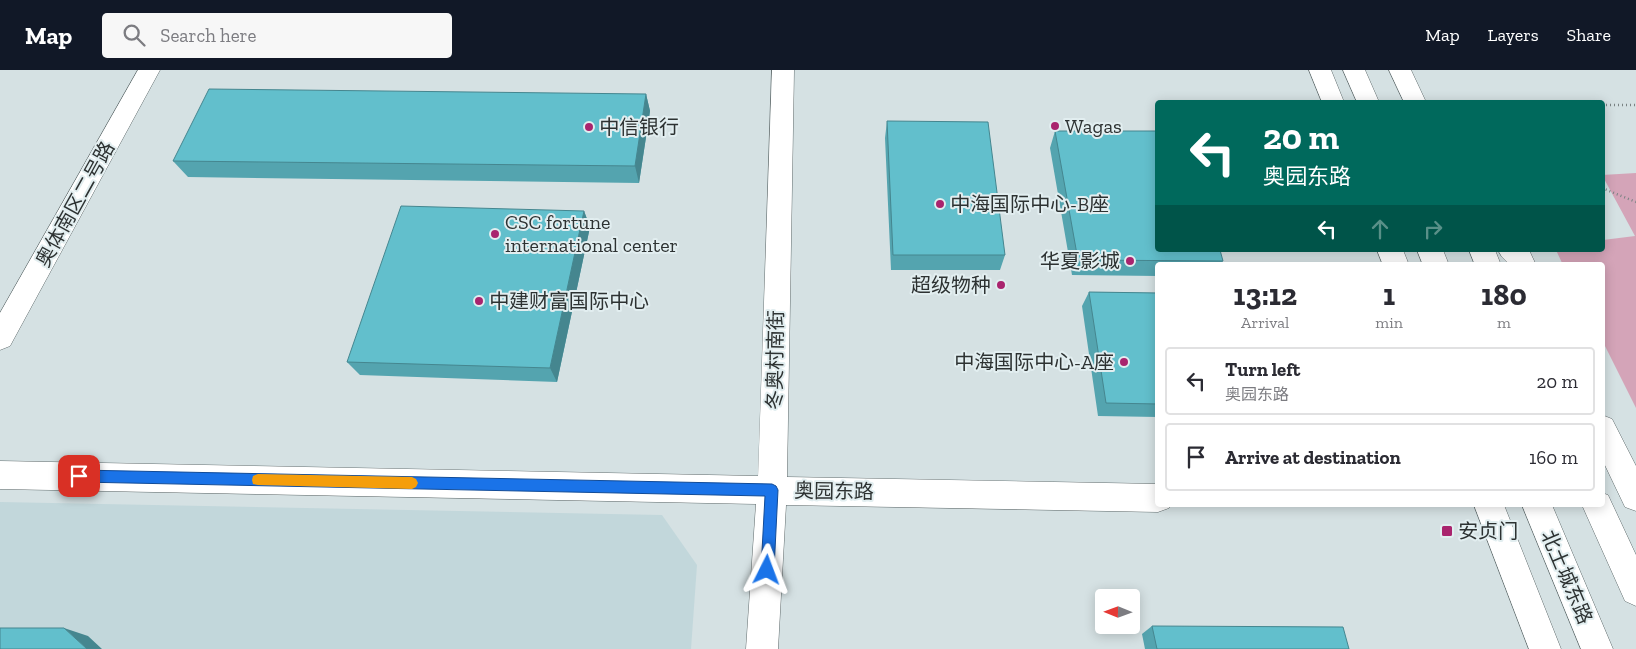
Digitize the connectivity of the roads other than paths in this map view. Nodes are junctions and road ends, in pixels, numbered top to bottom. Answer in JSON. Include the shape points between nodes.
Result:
{"nodes":[{"id":1,"x":149,"y":70,"type":"edge"},
{"id":2,"x":782,"y":70,"type":"edge"},
{"id":3,"x":1320,"y":70,"type":"edge"},
{"id":4,"x":1354,"y":70,"type":"edge"},
{"id":5,"x":1400,"y":70,"type":"edge"},
{"id":6,"x":1332,"y":100,"type":"edge"},
{"id":7,"x":1367,"y":100,"type":"edge"},
{"id":8,"x":1414,"y":100,"type":"edge"},
{"id":9,"x":1514,"y":252,"type":"edge"},
{"id":10,"x":1522,"y":262,"type":"edge"},
{"id":11,"x":0,"y":338,"type":"edge"},
{"id":12,"x":1605,"y":434,"type":"edge"},
{"id":13,"x":0,"y":475,"type":"edge"},
{"id":14,"x":772,"y":490,"type":"junction"},
{"id":15,"x":1636,"y":497,"type":"edge"},
{"id":16,"x":1155,"y":498,"type":"edge"},
{"id":17,"x":1490,"y":507,"type":"edge"},
{"id":18,"x":1538,"y":507,"type":"edge"},
{"id":19,"x":1598,"y":507,"type":"edge"},
{"id":20,"x":1636,"y":590,"type":"edge"},
{"id":21,"x":762,"y":649,"type":"edge"},
{"id":22,"x":1545,"y":649,"type":"edge"},
{"id":23,"x":1597,"y":649,"type":"edge"}],
"edges":[{"from":1,"to":11,"type":"street","name":"奥体南区二号路"},
{"from":2,"to":14,"type":"street","name":"冬奥村南街"},
{"from":3,"to":6,"type":"street"},
{"from":4,"to":7,"type":"street"},
{"from":5,"to":8,"type":"street"},
{"from":9,"to":10,"type":"street"},
{"from":12,"to":15,"type":"street"},
{"from":13,"to":14,"type":"street","name":"奥园东路"},
{"from":14,"to":16,"type":"street","name":"奥园东路"},
{"from":14,"to":21,"type":"street","name":"冬奥村南街"},
{"from":17,"to":22,"type":"street"},
{"from":18,"to":23,"type":"street","name":"北土城东路"},
{"from":19,"to":20,"type":"street"}]}
